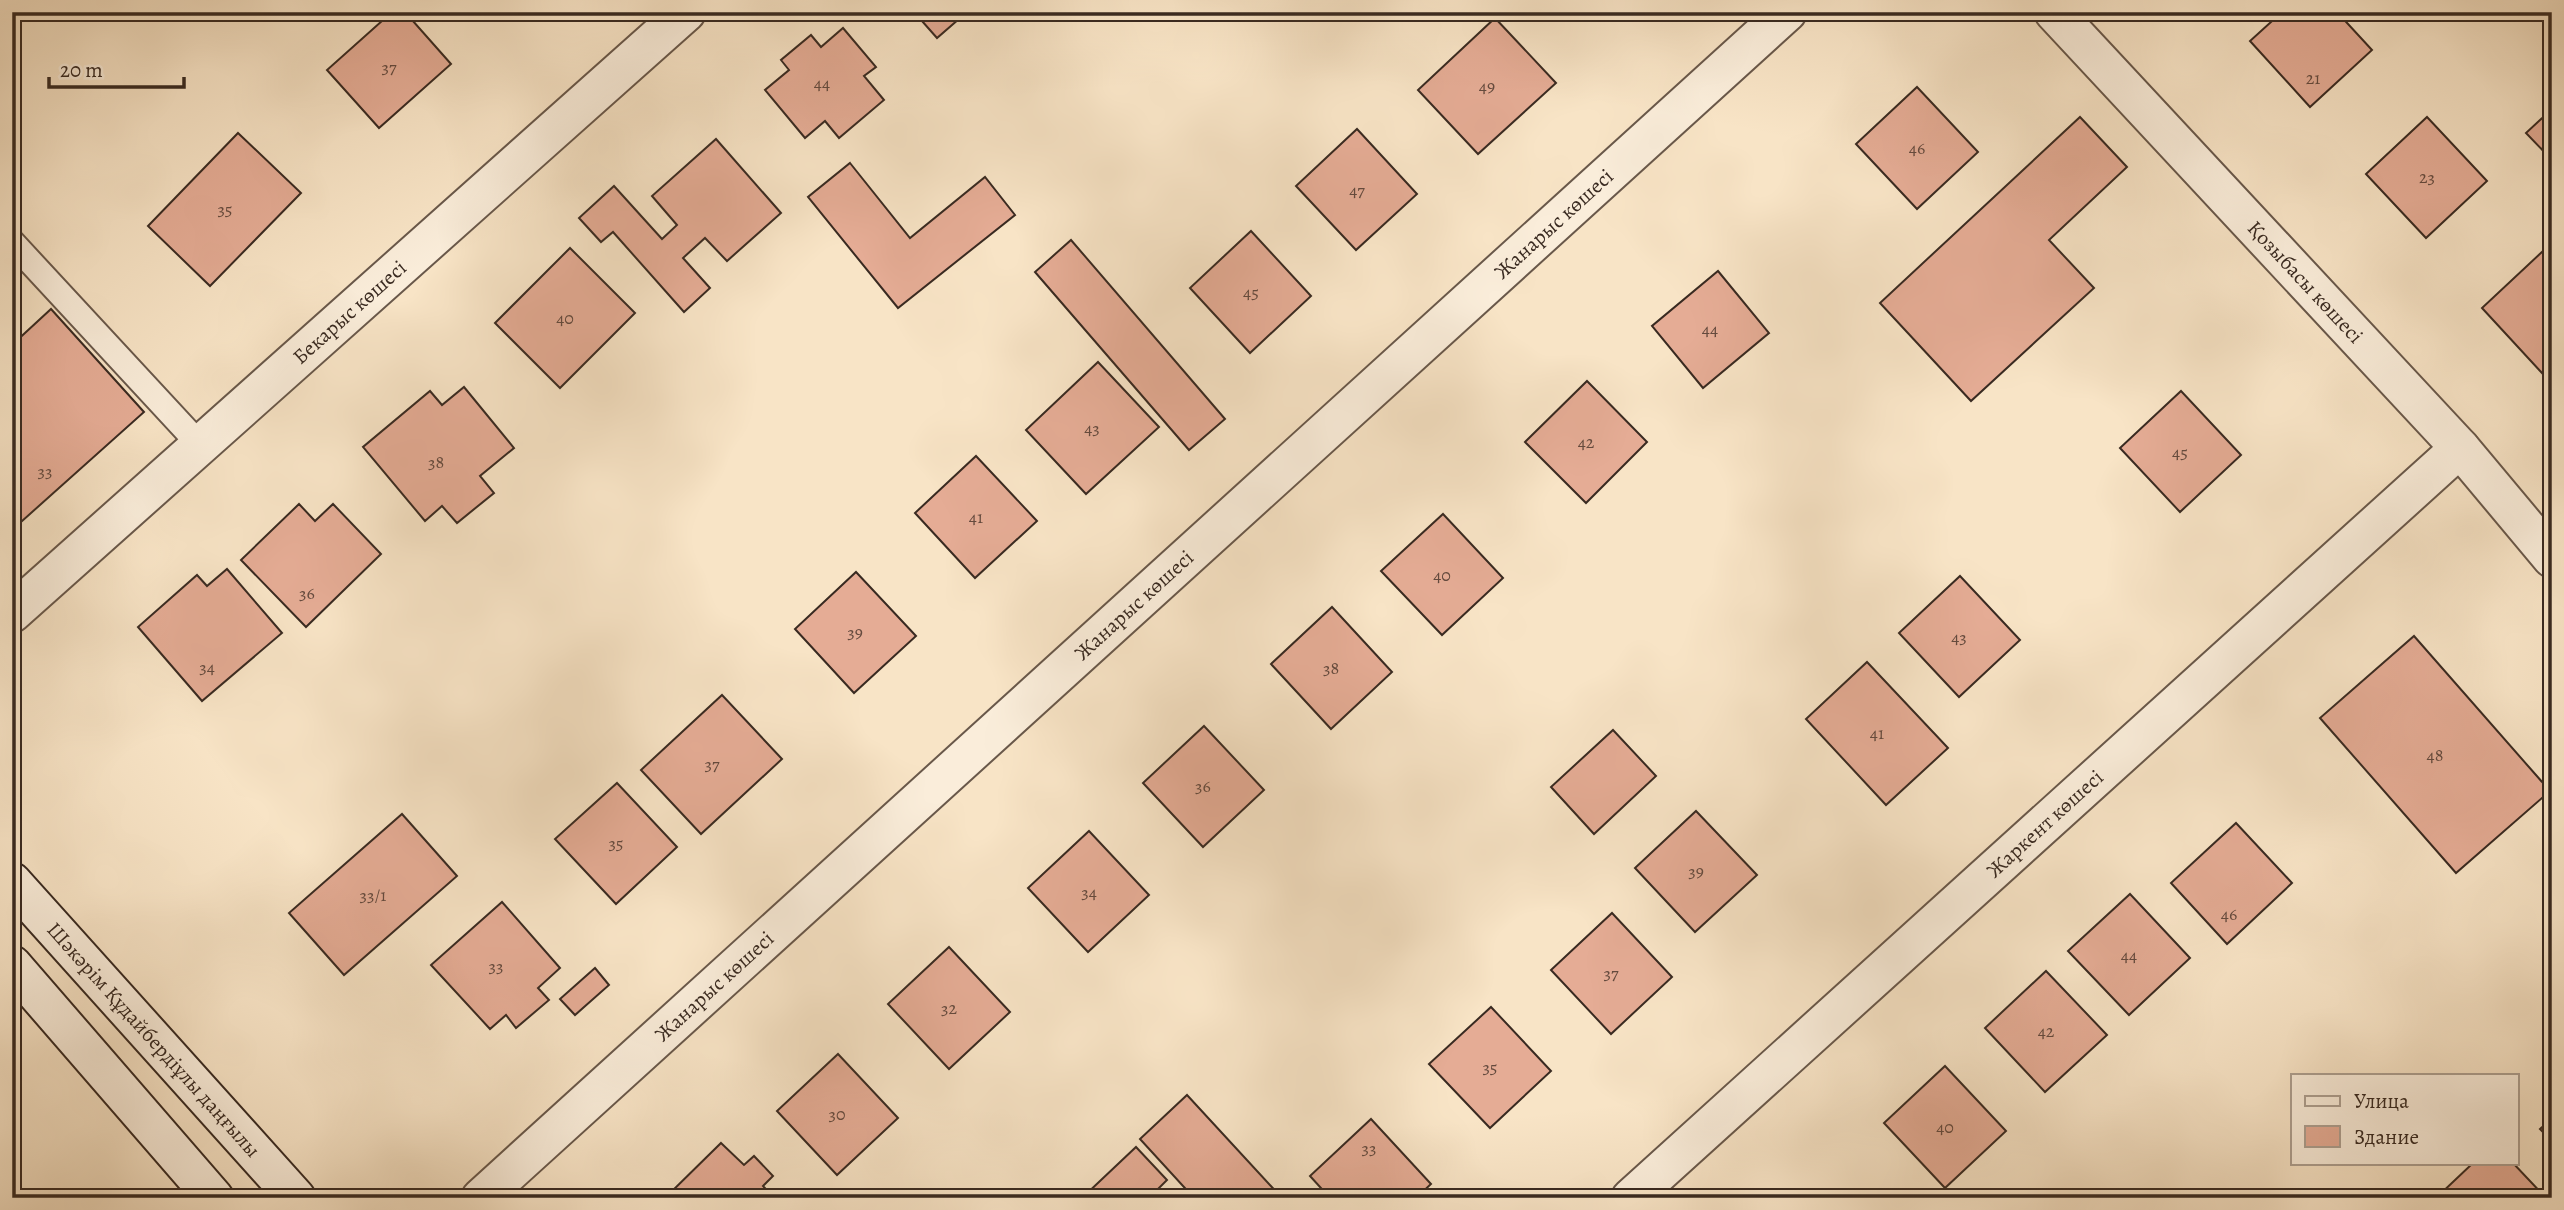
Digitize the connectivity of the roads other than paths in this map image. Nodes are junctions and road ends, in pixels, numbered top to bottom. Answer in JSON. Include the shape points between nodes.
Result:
{"nodes":[{"id":1,"x":686,"y":12,"type":"edge"},
{"id":2,"x":1787,"y":12,"type":"edge"},
{"id":3,"x":2054,"y":12,"type":"edge"},
{"id":4,"x":12,"y":242,"type":"edge"},
{"id":5,"x":200,"y":445,"type":"junction"},
{"id":6,"x":2460,"y":448,"type":"junction"},
{"id":7,"x":2552,"y":558,"type":"edge"},
{"id":8,"x":12,"y":613,"type":"edge"},
{"id":9,"x":12,"y":882,"type":"edge"},
{"id":10,"x":12,"y":965,"type":"edge"},
{"id":11,"x":214,"y":1198,"type":"edge"},
{"id":12,"x":296,"y":1198,"type":"edge"},
{"id":13,"x":481,"y":1198,"type":"edge"},
{"id":14,"x":1630,"y":1198,"type":"edge"}],
"edges":[{"from":1,"to":5,"type":"street","name":"Бекарыс көшесі"},
{"from":2,"to":13,"type":"street","name":"Жанарыс көшесі"},
{"from":3,"to":6,"type":"street","name":"Қозыбасы көшесі"},
{"from":4,"to":5,"type":"lane"},
{"from":5,"to":8,"type":"street","name":"Бекарыс көшесі"},
{"from":6,"to":7,"type":"street","name":"Қозыбасы көшесі"},
{"from":6,"to":14,"type":"street","name":"Жаркент көшесі"},
{"from":9,"to":12,"type":"street","name":"Шәкәрім Құдайбердіұлы даңғылы"},
{"from":10,"to":11,"type":"street"}]}
